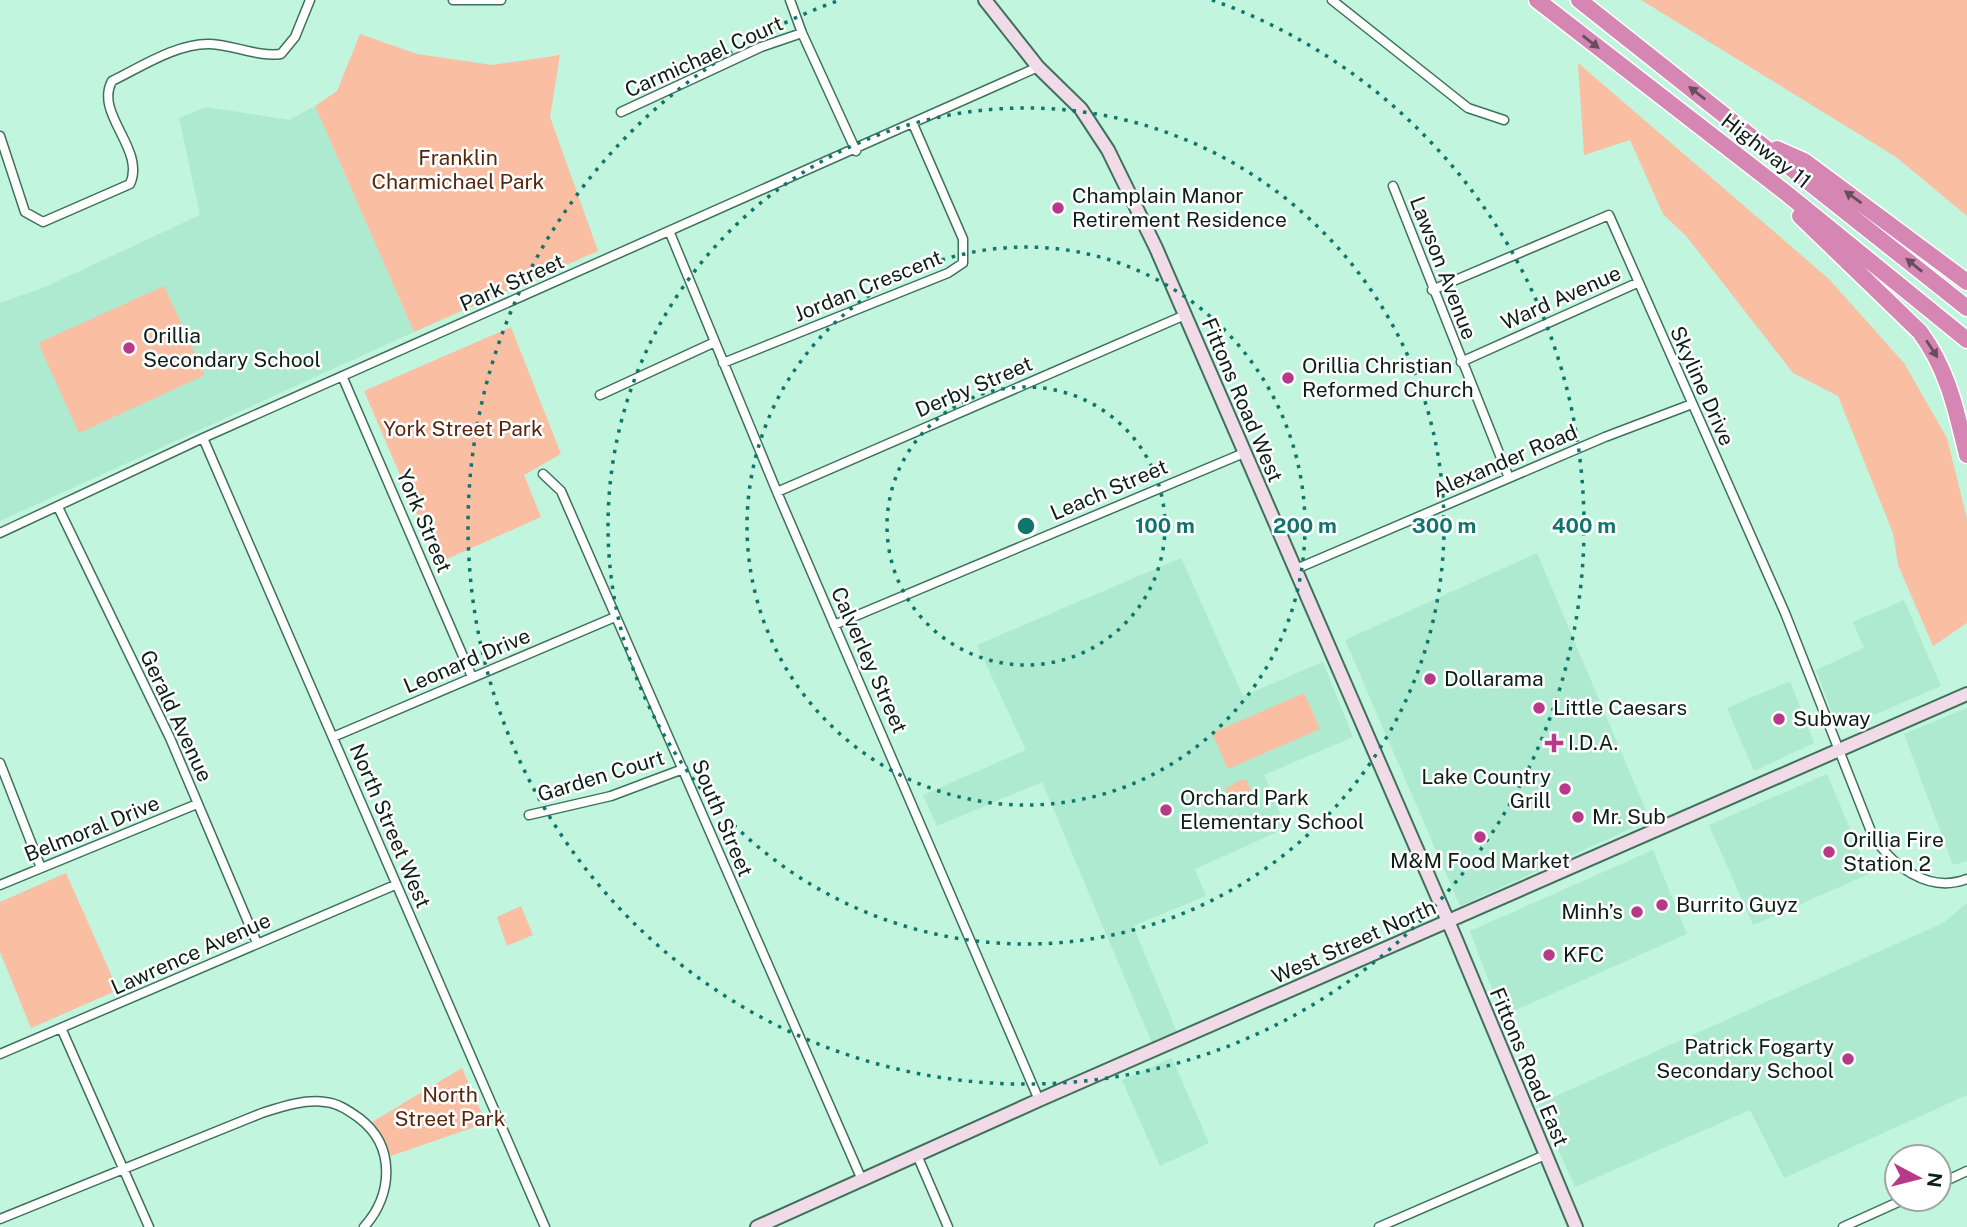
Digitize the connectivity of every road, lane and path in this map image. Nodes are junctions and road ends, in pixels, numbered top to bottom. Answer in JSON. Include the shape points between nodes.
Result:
{"nodes":[{"id":1,"x":310,"y":0,"type":"edge"},
{"id":2,"x":453,"y":0,"type":"edge"},
{"id":3,"x":500,"y":0,"type":"edge"},
{"id":4,"x":790,"y":0,"type":"edge"},
{"id":5,"x":985,"y":0,"type":"edge"},
{"id":6,"x":1332,"y":0,"type":"edge"},
{"id":7,"x":1537,"y":0,"type":"edge"},
{"id":8,"x":1579,"y":0,"type":"edge"},
{"id":9,"x":802,"y":33,"type":"junction"},
{"id":10,"x":1038,"y":68,"type":"junction"},
{"id":11,"x":621,"y":112,"type":"dead end"},
{"id":12,"x":1504,"y":120,"type":"dead end"},
{"id":13,"x":913,"y":124,"type":"junction"},
{"id":14,"x":0,"y":136,"type":"edge"},
{"id":15,"x":1756,"y":139,"type":"junction"},
{"id":16,"x":856,"y":150,"type":"junction"},
{"id":17,"x":1393,"y":186,"type":"dead end"},
{"id":18,"x":1786,"y":193,"type":"junction"},
{"id":19,"x":670,"y":233,"type":"junction"},
{"id":20,"x":1967,"y":282,"type":"edge"},
{"id":21,"x":1637,"y":283,"type":"junction"},
{"id":22,"x":1432,"y":290,"type":"junction"},
{"id":23,"x":1967,"y":308,"type":"edge"},
{"id":24,"x":1185,"y":316,"type":"junction"},
{"id":25,"x":1967,"y":340,"type":"edge"},
{"id":26,"x":715,"y":342,"type":"junction"},
{"id":27,"x":1461,"y":362,"type":"junction"},
{"id":28,"x":723,"y":363,"type":"junction"},
{"id":29,"x":343,"y":378,"type":"junction"},
{"id":30,"x":600,"y":395,"type":"dead end"},
{"id":31,"x":1692,"y":404,"type":"junction"},
{"id":32,"x":203,"y":438,"type":"junction"},
{"id":33,"x":1244,"y":453,"type":"junction"},
{"id":34,"x":1967,"y":455,"type":"edge"},
{"id":35,"x":543,"y":474,"type":"dead end"},
{"id":36,"x":1509,"y":478,"type":"junction"},
{"id":37,"x":777,"y":492,"type":"junction"},
{"id":38,"x":58,"y":507,"type":"junction"},
{"id":39,"x":0,"y":533,"type":"edge"},
{"id":40,"x":1296,"y":569,"type":"junction"},
{"id":41,"x":615,"y":617,"type":"junction"},
{"id":42,"x":834,"y":625,"type":"junction"},
{"id":43,"x":472,"y":677,"type":"junction"},
{"id":44,"x":1967,"y":694,"type":"edge"},
{"id":45,"x":333,"y":737,"type":"junction"},
{"id":46,"x":1838,"y":748,"type":"junction"},
{"id":47,"x":0,"y":763,"type":"edge"},
{"id":48,"x":683,"y":769,"type":"junction"},
{"id":49,"x":197,"y":804,"type":"junction"},
{"id":50,"x":529,"y":815,"type":"dead end"},
{"id":51,"x":41,"y":868,"type":"junction"},
{"id":52,"x":1967,"y":879,"type":"edge"},
{"id":53,"x":0,"y":885,"type":"edge"},
{"id":54,"x":395,"y":885,"type":"junction"},
{"id":55,"x":1448,"y":922,"type":"junction"},
{"id":56,"x":257,"y":943,"type":"junction"},
{"id":57,"x":62,"y":1030,"type":"junction"},
{"id":58,"x":0,"y":1055,"type":"edge"},
{"id":59,"x":1039,"y":1100,"type":"junction"},
{"id":60,"x":917,"y":1155,"type":"junction"},
{"id":61,"x":1545,"y":1156,"type":"junction"},
{"id":62,"x":123,"y":1168,"type":"junction"},
{"id":63,"x":862,"y":1180,"type":"junction"},
{"id":64,"x":1883,"y":1209,"type":"edge"},
{"id":65,"x":0,"y":1219,"type":"edge"},
{"id":66,"x":778,"y":1223,"type":"edge"},
{"id":67,"x":149,"y":1227,"type":"edge"},
{"id":68,"x":364,"y":1227,"type":"edge"},
{"id":69,"x":545,"y":1227,"type":"edge"},
{"id":70,"x":757,"y":1227,"type":"edge"},
{"id":71,"x":948,"y":1227,"type":"edge"},
{"id":72,"x":1379,"y":1227,"type":"edge"},
{"id":73,"x":1576,"y":1227,"type":"edge"},
{"id":74,"x":1843,"y":1227,"type":"edge"}],
"edges":[{"from":1,"to":14,"type":"street","via":[[295,37],[281,54],[206,44],[179,50],[112,81],[107,97],[134,164],[130,184],[117,190],[43,222],[32,219],[6,163]]},
{"from":2,"to":3,"type":"street"},
{"from":4,"to":9,"type":"street"},
{"from":5,"to":10,"type":"street","name":"Fittons Road West"},
{"from":6,"to":12,"type":"street","via":[[1468,108]]},
{"from":7,"to":18,"type":"highway","name":"Highway 11","one_way":true},
{"from":15,"to":8,"type":"highway","name":"Highway 11","one_way":true},
{"from":9,"to":11,"type":"street","name":"Carmichael Court","via":[[761,47]]},
{"from":9,"to":16,"type":"street"},
{"from":10,"to":13,"type":"street","name":"Park Street"},
{"from":10,"to":24,"type":"street","name":"Fittons Road West","via":[[1081,109],[1108,150]]},
{"from":13,"to":16,"type":"street","name":"Park Street"},
{"from":13,"to":28,"type":"street","name":"Jordan Crescent","via":[[963,239],[962,263],[948,273]]},
{"from":20,"to":15,"type":"highway","one_way":true,"via":[[1804,161]]},
{"from":23,"to":15,"type":"highway","name":"Highway 11","one_way":true},
{"from":16,"to":19,"type":"street","name":"Park Street"},
{"from":17,"to":22,"type":"street","name":"Lawson Avenue"},
{"from":18,"to":25,"type":"highway","name":"Highway 11"},
{"from":18,"to":34,"type":"highway","one_way":true,"via":[[1799,215],[1934,351],[1947,377]]},
{"from":19,"to":26,"type":"street","name":"Calverley Street"},
{"from":19,"to":29,"type":"street","name":"Park Street"},
{"from":21,"to":22,"type":"street","name":"Skyline Drive","via":[[1609,215]]},
{"from":21,"to":27,"type":"street","name":"Ward Avenue"},
{"from":21,"to":31,"type":"street","name":"Skyline Drive"},
{"from":22,"to":27,"type":"street","name":"Lawson Avenue"},
{"from":24,"to":33,"type":"street","name":"Fittons Road West"},
{"from":24,"to":37,"type":"street","name":"Derby Street"},
{"from":26,"to":28,"type":"street","name":"Calverley Street"},
{"from":26,"to":30,"type":"street"},
{"from":27,"to":36,"type":"street","name":"Lawson Avenue"},
{"from":28,"to":37,"type":"street","name":"Calverley Street"},
{"from":29,"to":32,"type":"street","name":"Park Street"},
{"from":29,"to":43,"type":"street","name":"York Street"},
{"from":31,"to":36,"type":"street","name":"Alexander Road"},
{"from":31,"to":46,"type":"street","name":"Skyline Drive"},
{"from":32,"to":38,"type":"street","name":"Park Street"},
{"from":32,"to":45,"type":"street","name":"North Street West"},
{"from":33,"to":40,"type":"street","name":"Fittons Road West"},
{"from":33,"to":42,"type":"street","name":"Leach Street"},
{"from":35,"to":41,"type":"street","name":"South Street","via":[[561,491]]},
{"from":36,"to":40,"type":"street","name":"Alexander Road"},
{"from":37,"to":42,"type":"street","name":"Calverley Street"},
{"from":38,"to":39,"type":"street","name":"Park Street"},
{"from":38,"to":49,"type":"street","name":"Gerald Avenue","via":[[170,738]]},
{"from":40,"to":55,"type":"street","name":"Fittons Road West"},
{"from":41,"to":43,"type":"street","name":"Leonard Drive"},
{"from":41,"to":48,"type":"street","name":"South Street"},
{"from":42,"to":59,"type":"street","name":"Calverley Street"},
{"from":43,"to":45,"type":"street","name":"Leonard Drive"},
{"from":44,"to":46,"type":"street","name":"West Street North"},
{"from":45,"to":54,"type":"street","name":"North Street West"},
{"from":46,"to":52,"type":"street","name":"Skyline Drive","via":[[1872,834],[1894,863],[1927,880]]},
{"from":46,"to":55,"type":"street","name":"West Street North"},
{"from":47,"to":51,"type":"street"},
{"from":48,"to":50,"type":"street","name":"Garden Court","via":[[611,796]]},
{"from":48,"to":63,"type":"street","name":"South Street"},
{"from":49,"to":51,"type":"street","name":"Belmoral Drive"},
{"from":49,"to":56,"type":"street","name":"Gerald Avenue"},
{"from":51,"to":53,"type":"street","name":"Belmoral Drive"},
{"from":54,"to":56,"type":"street","name":"Lawrence Avenue"},
{"from":54,"to":69,"type":"street","name":"North Street West"},
{"from":55,"to":59,"type":"street","name":"West Street North"},
{"from":55,"to":61,"type":"street","name":"Fittons Road East"},
{"from":56,"to":57,"type":"street","name":"Lawrence Avenue"},
{"from":57,"to":58,"type":"street","name":"Lawrence Avenue"},
{"from":57,"to":62,"type":"street"},
{"from":59,"to":60,"type":"street","name":"West Street North"},
{"from":60,"to":63,"type":"street","name":"West Street North"},
{"from":60,"to":71,"type":"street"},
{"from":61,"to":72,"type":"street"},
{"from":61,"to":73,"type":"street","name":"Fittons Road East"},
{"from":62,"to":65,"type":"street"},
{"from":62,"to":67,"type":"street"},
{"from":62,"to":68,"type":"street","via":[[277,1108],[325,1101],[366,1123],[386,1158],[383,1199]]},
{"from":63,"to":66,"type":"street","name":"West Street North"},
{"from":64,"to":74,"type":"street"},
{"from":66,"to":70,"type":"street","name":"West Street North"}]}
